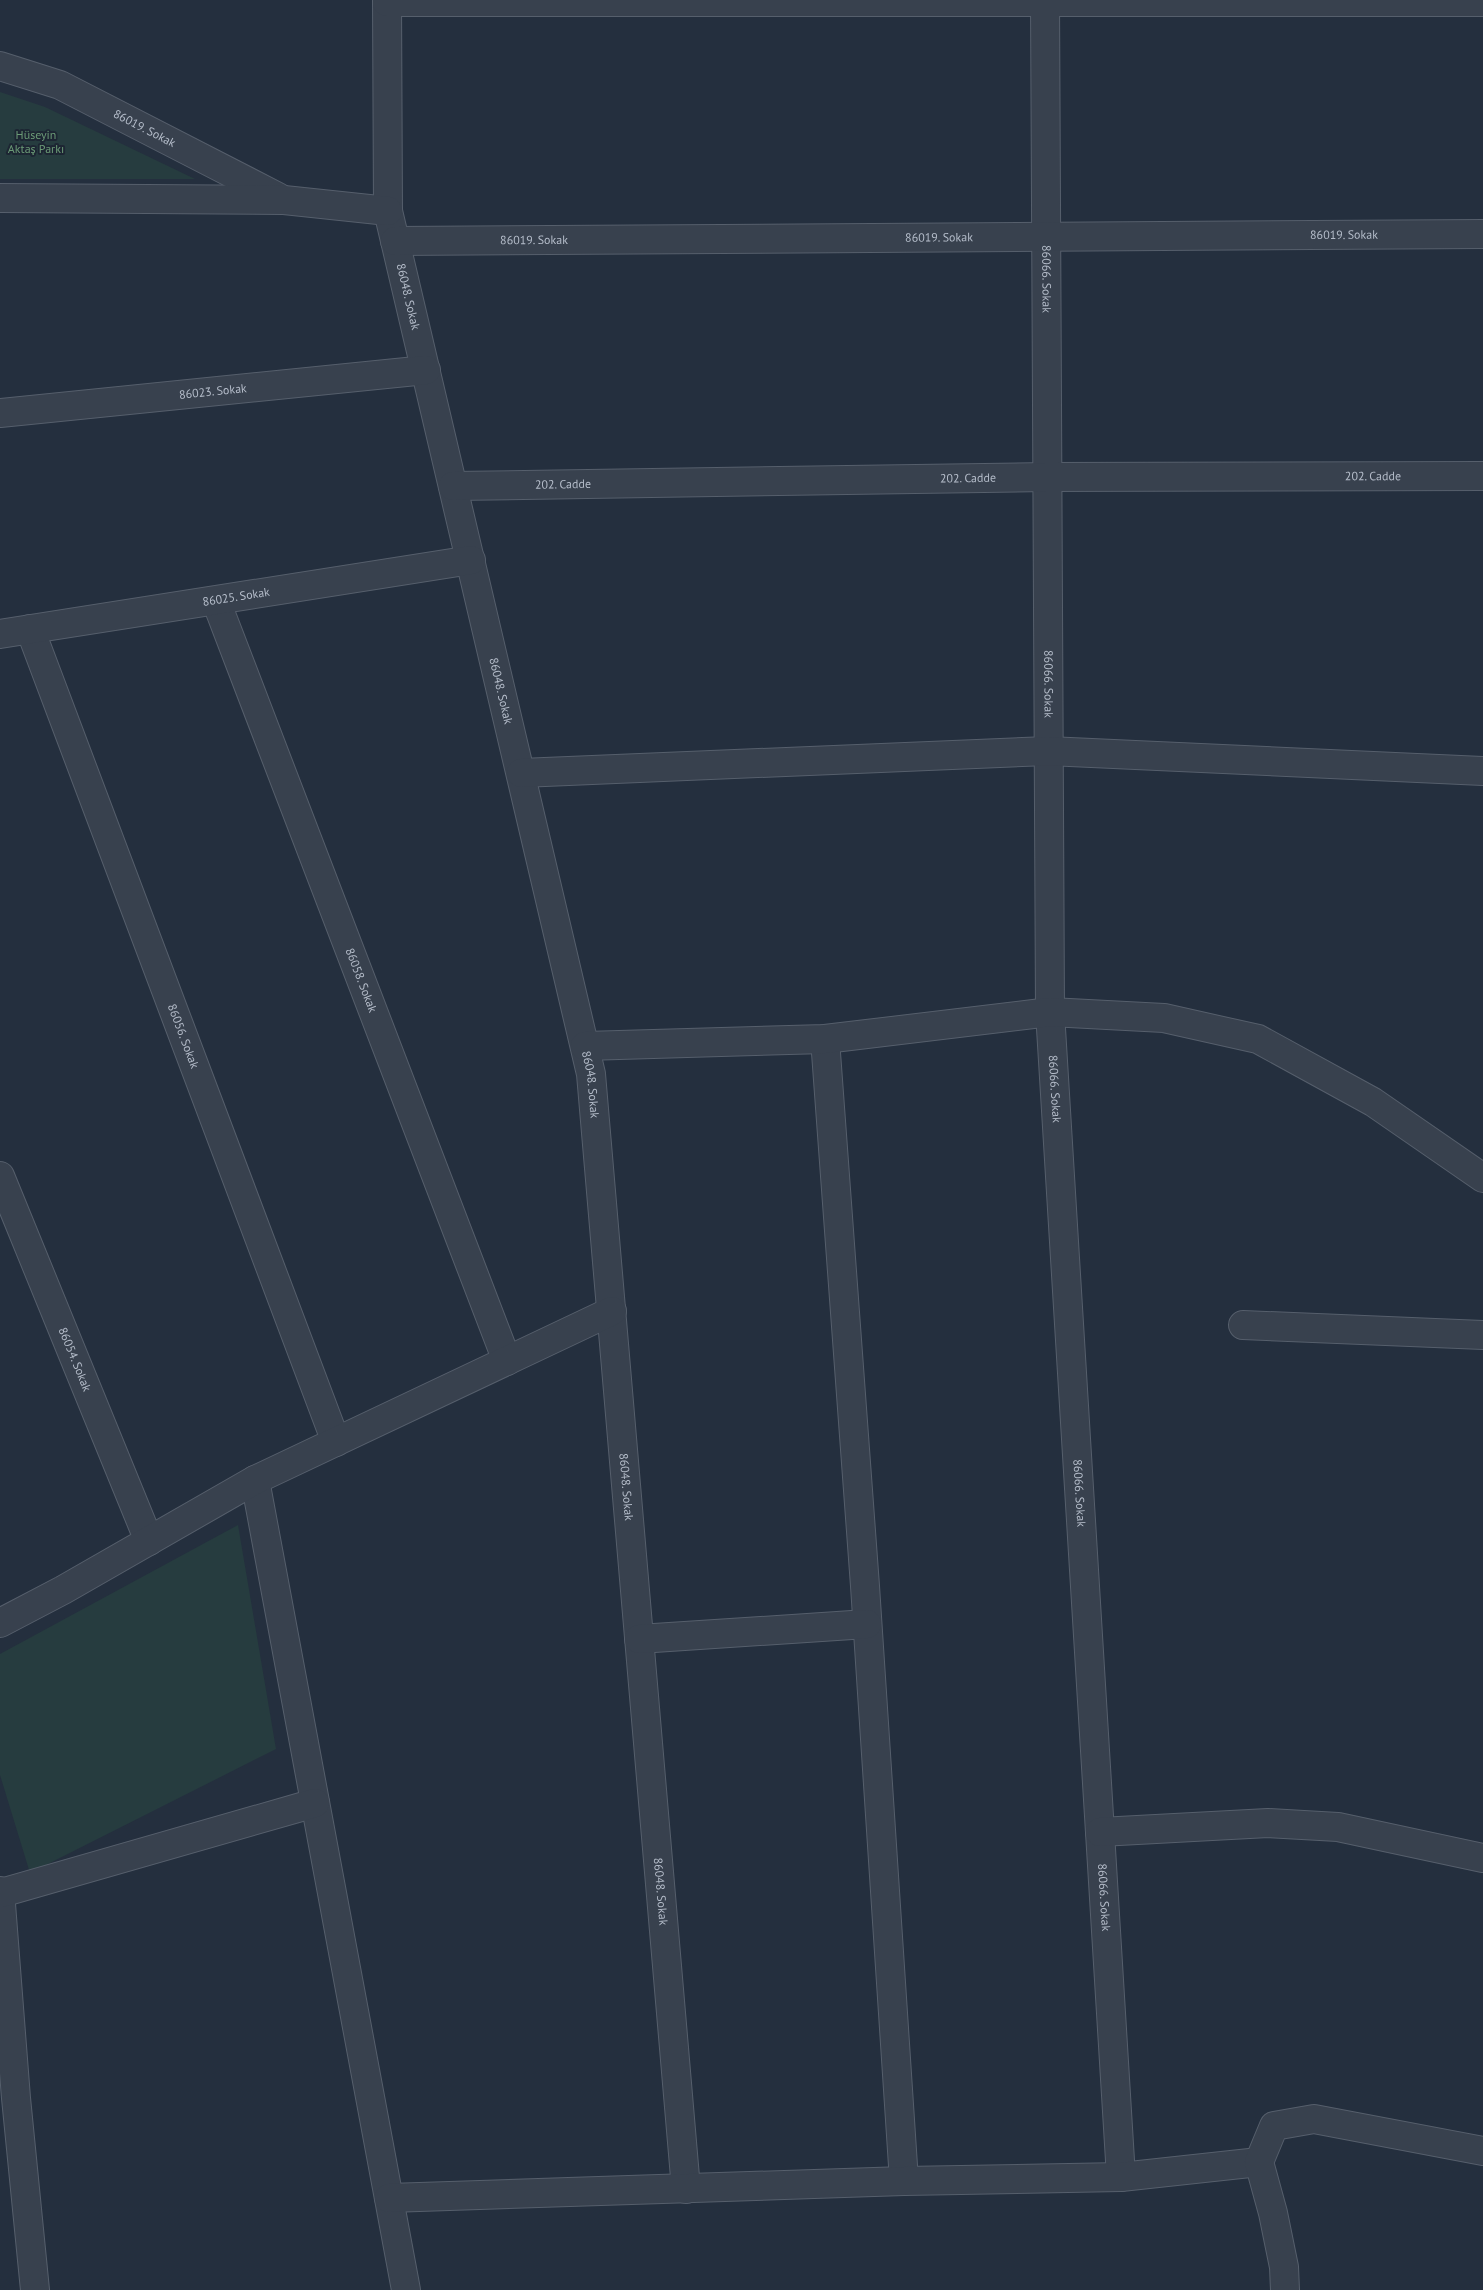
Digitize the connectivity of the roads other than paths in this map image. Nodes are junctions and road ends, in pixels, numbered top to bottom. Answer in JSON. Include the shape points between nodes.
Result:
{"nodes":[{"id":1,"x":387,"y":1,"type":"edge"},
{"id":2,"x":1045,"y":1,"type":"edge"},
{"id":3,"x":1483,"y":2,"type":"edge"},
{"id":4,"x":0,"y":66,"type":"edge"},
{"id":5,"x":0,"y":198,"type":"edge"},
{"id":6,"x":284,"y":200,"type":"junction"},
{"id":7,"x":388,"y":211,"type":"junction"},
{"id":8,"x":1483,"y":234,"type":"edge"},
{"id":9,"x":1046,"y":235,"type":"junction"},
{"id":10,"x":395,"y":241,"type":"junction"},
{"id":11,"x":426,"y":370,"type":"junction"},
{"id":12,"x":0,"y":413,"type":"edge"},
{"id":13,"x":1483,"y":476,"type":"edge"},
{"id":14,"x":1047,"y":477,"type":"junction"},
{"id":15,"x":453,"y":486,"type":"junction"},
{"id":16,"x":471,"y":560,"type":"junction"},
{"id":17,"x":216,"y":600,"type":"junction"},
{"id":18,"x":30,"y":629,"type":"junction"},
{"id":19,"x":0,"y":634,"type":"edge"},
{"id":20,"x":1048,"y":751,"type":"junction"},
{"id":21,"x":1483,"y":771,"type":"edge"},
{"id":22,"x":520,"y":773,"type":"junction"},
{"id":23,"x":1050,"y":1012,"type":"junction"},
{"id":24,"x":825,"y":1039,"type":"junction"},
{"id":25,"x":585,"y":1046,"type":"junction"},
{"id":26,"x":0,"y":1176,"type":"edge"},
{"id":27,"x":1483,"y":1178,"type":"edge"},
{"id":28,"x":612,"y":1311,"type":"junction"},
{"id":29,"x":1243,"y":1325,"type":"dead end"},
{"id":30,"x":1483,"y":1335,"type":"edge"},
{"id":31,"x":507,"y":1361,"type":"junction"},
{"id":32,"x":336,"y":1442,"type":"junction"},
{"id":33,"x":255,"y":1480,"type":"junction"},
{"id":34,"x":149,"y":1540,"type":"junction"},
{"id":35,"x":0,"y":1623,"type":"edge"},
{"id":36,"x":867,"y":1624,"type":"junction"},
{"id":37,"x":639,"y":1639,"type":"junction"},
{"id":38,"x":315,"y":1803,"type":"junction"},
{"id":39,"x":1100,"y":1832,"type":"junction"},
{"id":40,"x":1483,"y":1858,"type":"edge"},
{"id":41,"x":0,"y":1892,"type":"edge"},
{"id":42,"x":8,"y":2100,"type":"edge"},
{"id":43,"x":1483,"y":2151,"type":"edge"},
{"id":44,"x":1258,"y":2162,"type":"junction"},
{"id":45,"x":1121,"y":2176,"type":"junction"},
{"id":46,"x":904,"y":2181,"type":"junction"},
{"id":47,"x":686,"y":2189,"type":"junction"},
{"id":48,"x":389,"y":2198,"type":"junction"},
{"id":49,"x":35,"y":2290,"type":"edge"},
{"id":50,"x":406,"y":2290,"type":"edge"},
{"id":51,"x":1285,"y":2290,"type":"edge"}],
"edges":[{"from":1,"to":2,"type":"street"},
{"from":1,"to":7,"type":"street","name":"86048. Sokak"},
{"from":2,"to":3,"type":"street"},
{"from":2,"to":9,"type":"street","name":"86066. Sokak"},
{"from":4,"to":6,"type":"street","name":"86019. Sokak","via":[[60,86]]},
{"from":5,"to":6,"type":"street","name":"86019. Sokak"},
{"from":6,"to":7,"type":"street","name":"86019. Sokak"},
{"from":7,"to":10,"type":"street","name":"86048. Sokak"},
{"from":8,"to":9,"type":"street","name":"86019. Sokak"},
{"from":9,"to":10,"type":"street","name":"86019. Sokak"},
{"from":9,"to":14,"type":"street","name":"86066. Sokak"},
{"from":10,"to":11,"type":"street","name":"86048. Sokak"},
{"from":11,"to":12,"type":"street","name":"86023. Sokak"},
{"from":11,"to":15,"type":"street","name":"86048. Sokak"},
{"from":13,"to":14,"type":"street","name":"202. Cadde"},
{"from":14,"to":15,"type":"street","name":"202. Cadde"},
{"from":14,"to":20,"type":"street","name":"86066. Sokak"},
{"from":15,"to":16,"type":"street","name":"86048. Sokak"},
{"from":16,"to":17,"type":"street","name":"86025. Sokak"},
{"from":16,"to":22,"type":"street","name":"86048. Sokak"},
{"from":17,"to":18,"type":"street","name":"86025. Sokak"},
{"from":17,"to":31,"type":"street","name":"86058. Sokak"},
{"from":18,"to":19,"type":"street","name":"86025. Sokak"},
{"from":18,"to":32,"type":"street","name":"86056. Sokak"},
{"from":20,"to":21,"type":"street"},
{"from":20,"to":22,"type":"street"},
{"from":20,"to":23,"type":"street","name":"86066. Sokak"},
{"from":22,"to":25,"type":"street","name":"86048. Sokak"},
{"from":23,"to":24,"type":"street"},
{"from":23,"to":27,"type":"street","via":[[1164,1018],[1258,1039],[1373,1102]]},
{"from":23,"to":39,"type":"street","name":"86066. Sokak"},
{"from":24,"to":25,"type":"street"},
{"from":24,"to":36,"type":"street"},
{"from":25,"to":28,"type":"street","name":"86048. Sokak","via":[[592,1074]]},
{"from":26,"to":34,"type":"street","name":"86054. Sokak"},
{"from":28,"to":31,"type":"street"},
{"from":28,"to":37,"type":"street","name":"86048. Sokak"},
{"from":29,"to":30,"type":"street"},
{"from":31,"to":32,"type":"street"},
{"from":32,"to":33,"type":"street"},
{"from":33,"to":34,"type":"street"},
{"from":33,"to":38,"type":"street"},
{"from":34,"to":35,"type":"street"},
{"from":36,"to":37,"type":"street"},
{"from":36,"to":46,"type":"street"},
{"from":37,"to":47,"type":"street","name":"86048. Sokak"},
{"from":38,"to":41,"type":"street"},
{"from":38,"to":48,"type":"street"},
{"from":39,"to":40,"type":"street","via":[[1268,1823],[1338,1827]]},
{"from":39,"to":45,"type":"street","name":"86066. Sokak"},
{"from":41,"to":42,"type":"street"},
{"from":42,"to":49,"type":"street"},
{"from":43,"to":44,"type":"street","via":[[1314,2119],[1274,2126]]},
{"from":44,"to":45,"type":"street"},
{"from":44,"to":51,"type":"street","via":[[1284,2267]]},
{"from":45,"to":46,"type":"street"},
{"from":46,"to":47,"type":"street"},
{"from":47,"to":48,"type":"street"},
{"from":48,"to":50,"type":"street"}]}
